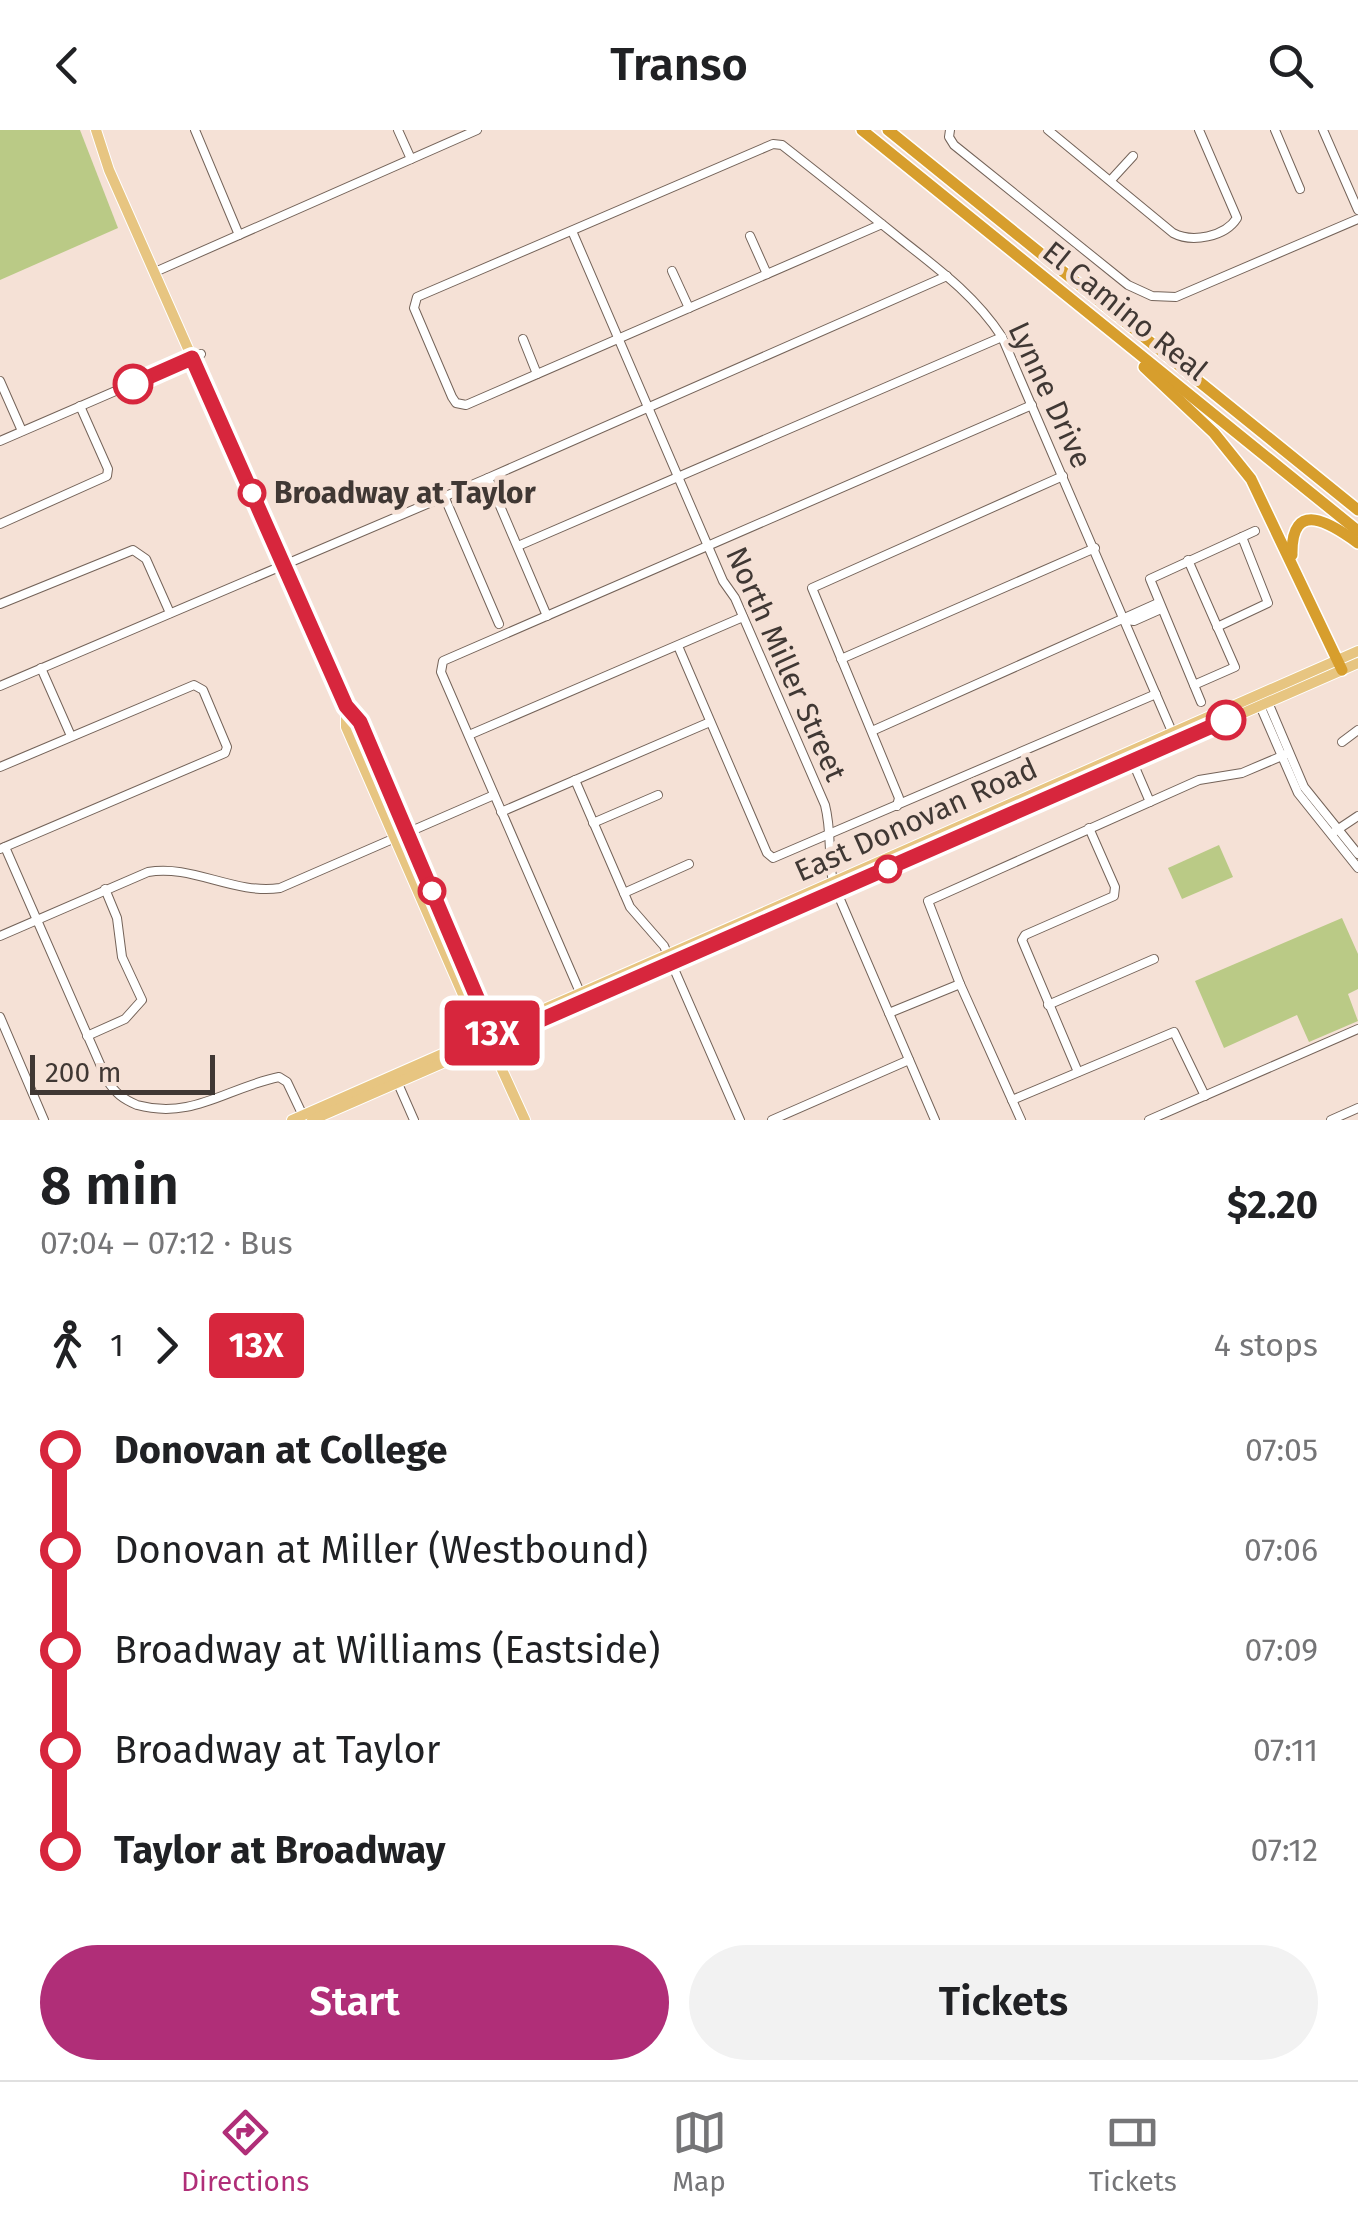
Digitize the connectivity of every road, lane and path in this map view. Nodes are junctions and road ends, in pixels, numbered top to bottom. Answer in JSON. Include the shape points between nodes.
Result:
{"nodes":[{"id":1,"x":96,"y":130,"type":"edge"},
{"id":2,"x":195,"y":130,"type":"edge"},
{"id":3,"x":398,"y":130,"type":"edge"},
{"id":4,"x":477,"y":130,"type":"edge"},
{"id":5,"x":862,"y":130,"type":"edge"},
{"id":6,"x":888,"y":130,"type":"edge"},
{"id":7,"x":950,"y":130,"type":"edge"},
{"id":8,"x":1048,"y":130,"type":"edge"},
{"id":9,"x":1199,"y":130,"type":"edge"},
{"id":10,"x":1274,"y":130,"type":"edge"},
{"id":11,"x":1323,"y":130,"type":"edge"},
{"id":12,"x":1132,"y":156,"type":"dead end"},
{"id":13,"x":411,"y":159,"type":"junction"},
{"id":14,"x":1111,"y":180,"type":"junction"},
{"id":15,"x":1300,"y":188,"type":"dead end"},
{"id":16,"x":1358,"y":210,"type":"edge"},
{"id":17,"x":1358,"y":219,"type":"edge"},
{"id":18,"x":882,"y":224,"type":"junction"},
{"id":19,"x":572,"y":231,"type":"junction"},
{"id":20,"x":239,"y":234,"type":"junction"},
{"id":21,"x":750,"y":236,"type":"dead end"},
{"id":22,"x":672,"y":271,"type":"dead end"},
{"id":23,"x":155,"y":272,"type":"junction"},
{"id":24,"x":767,"y":274,"type":"junction"},
{"id":25,"x":947,"y":276,"type":"junction"},
{"id":26,"x":689,"y":308,"type":"junction"},
{"id":27,"x":1002,"y":337,"type":"junction"},
{"id":28,"x":620,"y":338,"type":"junction"},
{"id":29,"x":524,"y":339,"type":"dead end"},
{"id":30,"x":1126,"y":344,"type":"junction"},
{"id":31,"x":197,"y":356,"type":"junction"},
{"id":32,"x":538,"y":374,"type":"junction"},
{"id":33,"x":0,"y":381,"type":"edge"},
{"id":34,"x":1032,"y":405,"type":"junction"},
{"id":35,"x":80,"y":406,"type":"junction"},
{"id":36,"x":649,"y":408,"type":"junction"},
{"id":37,"x":22,"y":431,"type":"junction"},
{"id":38,"x":0,"y":441,"type":"edge"},
{"id":39,"x":1062,"y":476,"type":"junction"},
{"id":40,"x":488,"y":478,"type":"junction"},
{"id":41,"x":679,"y":478,"type":"junction"},
{"id":42,"x":444,"y":496,"type":"junction"},
{"id":43,"x":1358,"y":510,"type":"edge"},
{"id":44,"x":0,"y":524,"type":"edge"},
{"id":45,"x":1358,"y":530,"type":"edge"},
{"id":46,"x":1255,"y":531,"type":"dead end"},
{"id":47,"x":1242,"y":537,"type":"junction"},
{"id":48,"x":1358,"y":543,"type":"edge"},
{"id":49,"x":518,"y":546,"type":"junction"},
{"id":50,"x":708,"y":547,"type":"junction"},
{"id":51,"x":1094,"y":548,"type":"junction"},
{"id":52,"x":1292,"y":559,"type":"junction"},
{"id":53,"x":1188,"y":560,"type":"junction"},
{"id":54,"x":282,"y":564,"type":"junction"},
{"id":55,"x":0,"y":604,"type":"edge"},
{"id":56,"x":1159,"y":606,"type":"junction"},
{"id":57,"x":170,"y":613,"type":"junction"},
{"id":58,"x":548,"y":616,"type":"junction"},
{"id":59,"x":743,"y":617,"type":"junction"},
{"id":60,"x":1126,"y":620,"type":"junction"},
{"id":61,"x":499,"y":624,"type":"dead end"},
{"id":62,"x":1217,"y":626,"type":"junction"},
{"id":63,"x":678,"y":646,"type":"junction"},
{"id":64,"x":1358,"y":651,"type":"edge"},
{"id":65,"x":840,"y":659,"type":"junction"},
{"id":66,"x":1358,"y":662,"type":"edge"},
{"id":67,"x":1340,"y":665,"type":"junction"},
{"id":68,"x":41,"y":668,"type":"junction"},
{"id":69,"x":1194,"y":685,"type":"junction"},
{"id":70,"x":0,"y":686,"type":"edge"},
{"id":71,"x":1156,"y":694,"type":"junction"},
{"id":72,"x":1262,"y":700,"type":"junction"},
{"id":73,"x":1202,"y":702,"type":"dead end"},
{"id":74,"x":710,"y":722,"type":"junction"},
{"id":75,"x":1358,"y":730,"type":"edge"},
{"id":76,"x":872,"y":731,"type":"junction"},
{"id":77,"x":71,"y":736,"type":"junction"},
{"id":78,"x":469,"y":736,"type":"junction"},
{"id":79,"x":1175,"y":738,"type":"junction"},
{"id":80,"x":1342,"y":742,"type":"dead end"},
{"id":81,"x":1285,"y":755,"type":"junction"},
{"id":82,"x":1132,"y":758,"type":"junction"},
{"id":83,"x":0,"y":767,"type":"edge"},
{"id":84,"x":575,"y":780,"type":"junction"},
{"id":85,"x":494,"y":795,"type":"junction"},
{"id":86,"x":658,"y":795,"type":"dead end"},
{"id":87,"x":1150,"y":802,"type":"junction"},
{"id":88,"x":897,"y":806,"type":"junction"},
{"id":89,"x":501,"y":812,"type":"junction"},
{"id":90,"x":1358,"y":816,"type":"edge"},
{"id":91,"x":593,"y":823,"type":"junction"},
{"id":92,"x":1089,"y":828,"type":"junction"},
{"id":93,"x":1334,"y":832,"type":"junction"},
{"id":94,"x":402,"y":836,"type":"junction"},
{"id":95,"x":831,"y":836,"type":"junction"},
{"id":96,"x":2,"y":848,"type":"edge"},
{"id":97,"x":1358,"y":854,"type":"edge"},
{"id":98,"x":689,"y":864,"type":"dead end"},
{"id":99,"x":1358,"y":868,"type":"edge"},
{"id":100,"x":105,"y":888,"type":"junction"},
{"id":101,"x":835,"y":888,"type":"junction"},
{"id":102,"x":624,"y":893,"type":"junction"},
{"id":103,"x":36,"y":920,"type":"junction"},
{"id":104,"x":0,"y":936,"type":"edge"},
{"id":105,"x":670,"y":959,"type":"junction"},
{"id":106,"x":1154,"y":959,"type":"dead end"},
{"id":107,"x":960,"y":984,"type":"junction"},
{"id":108,"x":582,"y":998,"type":"junction"},
{"id":109,"x":1048,"y":1005,"type":"junction"},
{"id":110,"x":889,"y":1013,"type":"junction"},
{"id":111,"x":0,"y":1018,"type":"edge"},
{"id":112,"x":1358,"y":1028,"type":"edge"},
{"id":113,"x":87,"y":1036,"type":"junction"},
{"id":114,"x":490,"y":1041,"type":"junction"},
{"id":115,"x":909,"y":1060,"type":"junction"},
{"id":116,"x":1078,"y":1072,"type":"junction"},
{"id":117,"x":396,"y":1079,"type":"junction"},
{"id":118,"x":1204,"y":1096,"type":"junction"},
{"id":119,"x":1012,"y":1100,"type":"junction"},
{"id":120,"x":1358,"y":1108,"type":"edge"},
{"id":121,"x":155,"y":1116,"type":"edge"},
{"id":122,"x":303,"y":1119,"type":"edge"},
{"id":123,"x":522,"y":1119,"type":"edge"},
{"id":124,"x":44,"y":1120,"type":"edge"},
{"id":125,"x":414,"y":1120,"type":"edge"},
{"id":126,"x":740,"y":1120,"type":"edge"},
{"id":127,"x":772,"y":1120,"type":"edge"},
{"id":128,"x":935,"y":1120,"type":"edge"},
{"id":129,"x":1021,"y":1120,"type":"edge"},
{"id":130,"x":1148,"y":1120,"type":"edge"},
{"id":131,"x":1330,"y":1120,"type":"edge"}],
"edges":[{"from":1,"to":23,"type":"main road"},
{"from":2,"to":20,"type":"street"},
{"from":3,"to":13,"type":"street"},
{"from":4,"to":13,"type":"street"},
{"from":5,"to":30,"type":"highway","name":"El Camino Real"},
{"from":6,"to":43,"type":"highway","name":"El Camino Real"},
{"from":7,"to":17,"type":"street","via":[[954,146],[1128,285],[1152,296],[1176,297]]},
{"from":8,"to":14,"type":"street"},
{"from":9,"to":14,"type":"street","via":[[1235,223],[1201,238],[1181,237]]},
{"from":10,"to":15,"type":"street"},
{"from":11,"to":16,"type":"street"},
{"from":12,"to":14,"type":"street"},
{"from":13,"to":20,"type":"street"},
{"from":18,"to":19,"type":"street","name":"Lynne Drive","via":[[778,144]]},
{"from":18,"to":24,"type":"street"},
{"from":18,"to":25,"type":"street","name":"Lynne Drive"},
{"from":19,"to":28,"type":"street","name":"North Miller Street"},
{"from":19,"to":32,"type":"street","via":[[414,301],[456,403],[466,405]]},
{"from":20,"to":23,"type":"street"},
{"from":21,"to":24,"type":"street"},
{"from":22,"to":26,"type":"street"},
{"from":23,"to":31,"type":"main road"},
{"from":24,"to":26,"type":"street"},
{"from":25,"to":27,"type":"street","name":"Lynne Drive"},
{"from":25,"to":36,"type":"street"},
{"from":26,"to":28,"type":"street"},
{"from":27,"to":34,"type":"street","name":"Lynne Drive"},
{"from":27,"to":41,"type":"street"},
{"from":28,"to":32,"type":"street"},
{"from":28,"to":36,"type":"street","name":"North Miller Street"},
{"from":29,"to":32,"type":"street"},
{"from":30,"to":45,"type":"highway","name":"El Camino Real"},
{"from":30,"to":52,"type":"highway","via":[[1234,455]]},
{"from":31,"to":35,"type":"street"},
{"from":31,"to":54,"type":"main road"},
{"from":33,"to":37,"type":"street"},
{"from":34,"to":39,"type":"street","name":"Lynne Drive"},
{"from":34,"to":50,"type":"street"},
{"from":35,"to":37,"type":"street"},
{"from":35,"to":44,"type":"street","via":[[108,476]]},
{"from":36,"to":40,"type":"street"},
{"from":36,"to":41,"type":"street","name":"North Miller Street"},
{"from":37,"to":38,"type":"street"},
{"from":39,"to":51,"type":"street","name":"Lynne Drive"},
{"from":39,"to":65,"type":"street","via":[[812,588]]},
{"from":40,"to":42,"type":"street"},
{"from":40,"to":49,"type":"street"},
{"from":41,"to":49,"type":"street"},
{"from":41,"to":50,"type":"street","name":"North Miller Street"},
{"from":42,"to":54,"type":"street"},
{"from":42,"to":61,"type":"street"},
{"from":46,"to":47,"type":"street"},
{"from":47,"to":53,"type":"street"},
{"from":47,"to":62,"type":"street","via":[[1268,603]]},
{"from":48,"to":52,"type":"highway","via":[[1314,519],[1294,535]]},
{"from":49,"to":58,"type":"street"},
{"from":50,"to":58,"type":"street"},
{"from":50,"to":59,"type":"street","name":"North Miller Street"},
{"from":51,"to":60,"type":"street","name":"Lynne Drive"},
{"from":51,"to":65,"type":"street"},
{"from":52,"to":67,"type":"highway"},
{"from":53,"to":56,"type":"street","via":[[1151,578]]},
{"from":53,"to":62,"type":"street"},
{"from":54,"to":57,"type":"street"},
{"from":54,"to":94,"type":"main road","via":[[346,706],[346,727]]},
{"from":55,"to":57,"type":"street","via":[[136,550]]},
{"from":56,"to":60,"type":"street"},
{"from":56,"to":69,"type":"street"},
{"from":57,"to":68,"type":"street"},
{"from":58,"to":78,"type":"street","via":[[441,666]]},
{"from":59,"to":63,"type":"street"},
{"from":59,"to":95,"type":"street","name":"North Miller Street","via":[[825,806]]},
{"from":60,"to":71,"type":"street","name":"Lynne Drive"},
{"from":60,"to":76,"type":"street"},
{"from":62,"to":69,"type":"street","via":[[1234,667]]},
{"from":63,"to":74,"type":"street"},
{"from":63,"to":78,"type":"street"},
{"from":64,"to":67,"type":"main road","name":"East Donovan Road"},
{"from":65,"to":76,"type":"street"},
{"from":66,"to":67,"type":"main road","name":"East Donovan Road"},
{"from":67,"to":72,"type":"main road","name":"East Donovan Road"},
{"from":68,"to":70,"type":"street"},
{"from":68,"to":77,"type":"street"},
{"from":69,"to":73,"type":"street"},
{"from":71,"to":79,"type":"street","name":"Lynne Drive"},
{"from":71,"to":88,"type":"street"},
{"from":72,"to":79,"type":"main road","name":"East Donovan Road"},
{"from":72,"to":81,"type":"street"},
{"from":74,"to":84,"type":"street"},
{"from":74,"to":95,"type":"street","via":[[773,858]]},
{"from":75,"to":80,"type":"street"},
{"from":76,"to":88,"type":"street"},
{"from":77,"to":83,"type":"street"},
{"from":77,"to":96,"type":"street","via":[[198,685],[227,750]]},
{"from":78,"to":85,"type":"street"},
{"from":79,"to":82,"type":"main road","name":"East Donovan Road"},
{"from":81,"to":87,"type":"street"},
{"from":81,"to":93,"type":"street","via":[[1298,793]]},
{"from":82,"to":87,"type":"street"},
{"from":82,"to":101,"type":"main road","name":"East Donovan Road"},
{"from":84,"to":89,"type":"street"},
{"from":84,"to":91,"type":"street"},
{"from":85,"to":89,"type":"street"},
{"from":85,"to":94,"type":"street"},
{"from":86,"to":91,"type":"street"},
{"from":87,"to":92,"type":"street"},
{"from":88,"to":95,"type":"street"},
{"from":89,"to":108,"type":"street"},
{"from":90,"to":93,"type":"street"},
{"from":91,"to":102,"type":"street"},
{"from":92,"to":107,"type":"street","via":[[928,900]]},
{"from":92,"to":109,"type":"street","via":[[1116,891],[1023,937]]},
{"from":93,"to":97,"type":"street"},
{"from":93,"to":99,"type":"street"},
{"from":94,"to":100,"type":"street","via":[[275,889],[158,870]]},
{"from":94,"to":114,"type":"main road"},
{"from":95,"to":101,"type":"street","name":"North Miller Street"},
{"from":96,"to":103,"type":"street"},
{"from":98,"to":102,"type":"street"},
{"from":100,"to":103,"type":"street"},
{"from":100,"to":113,"type":"street","via":[[122,957],[142,1000],[125,1019]]},
{"from":101,"to":105,"type":"main road","name":"East Donovan Road"},
{"from":101,"to":110,"type":"street","name":"North Miller Street"},
{"from":102,"to":105,"type":"street"},
{"from":103,"to":104,"type":"street"},
{"from":103,"to":113,"type":"street"},
{"from":105,"to":108,"type":"main road","name":"East Donovan Road"},
{"from":105,"to":126,"type":"street"},
{"from":106,"to":109,"type":"street"},
{"from":107,"to":110,"type":"street"},
{"from":107,"to":119,"type":"street"},
{"from":108,"to":114,"type":"main road","name":"East Donovan Road"},
{"from":109,"to":116,"type":"street"},
{"from":110,"to":115,"type":"street","name":"North Miller Street"},
{"from":111,"to":124,"type":"street"},
{"from":112,"to":118,"type":"street"},
{"from":113,"to":121,"type":"street","via":[[117,1095]]},
{"from":114,"to":117,"type":"main road","name":"East Donovan Road"},
{"from":114,"to":123,"type":"main road"},
{"from":115,"to":127,"type":"street"},
{"from":115,"to":128,"type":"street","name":"North Miller Street"},
{"from":116,"to":118,"type":"street","via":[[1174,1032]]},
{"from":116,"to":119,"type":"street"},
{"from":117,"to":122,"type":"main road","name":"East Donovan Road"},
{"from":117,"to":125,"type":"street"},
{"from":118,"to":130,"type":"street"},
{"from":119,"to":129,"type":"street"},
{"from":120,"to":131,"type":"street"},
{"from":121,"to":122,"type":"street","via":[[184,1114],[279,1077]]}]}
